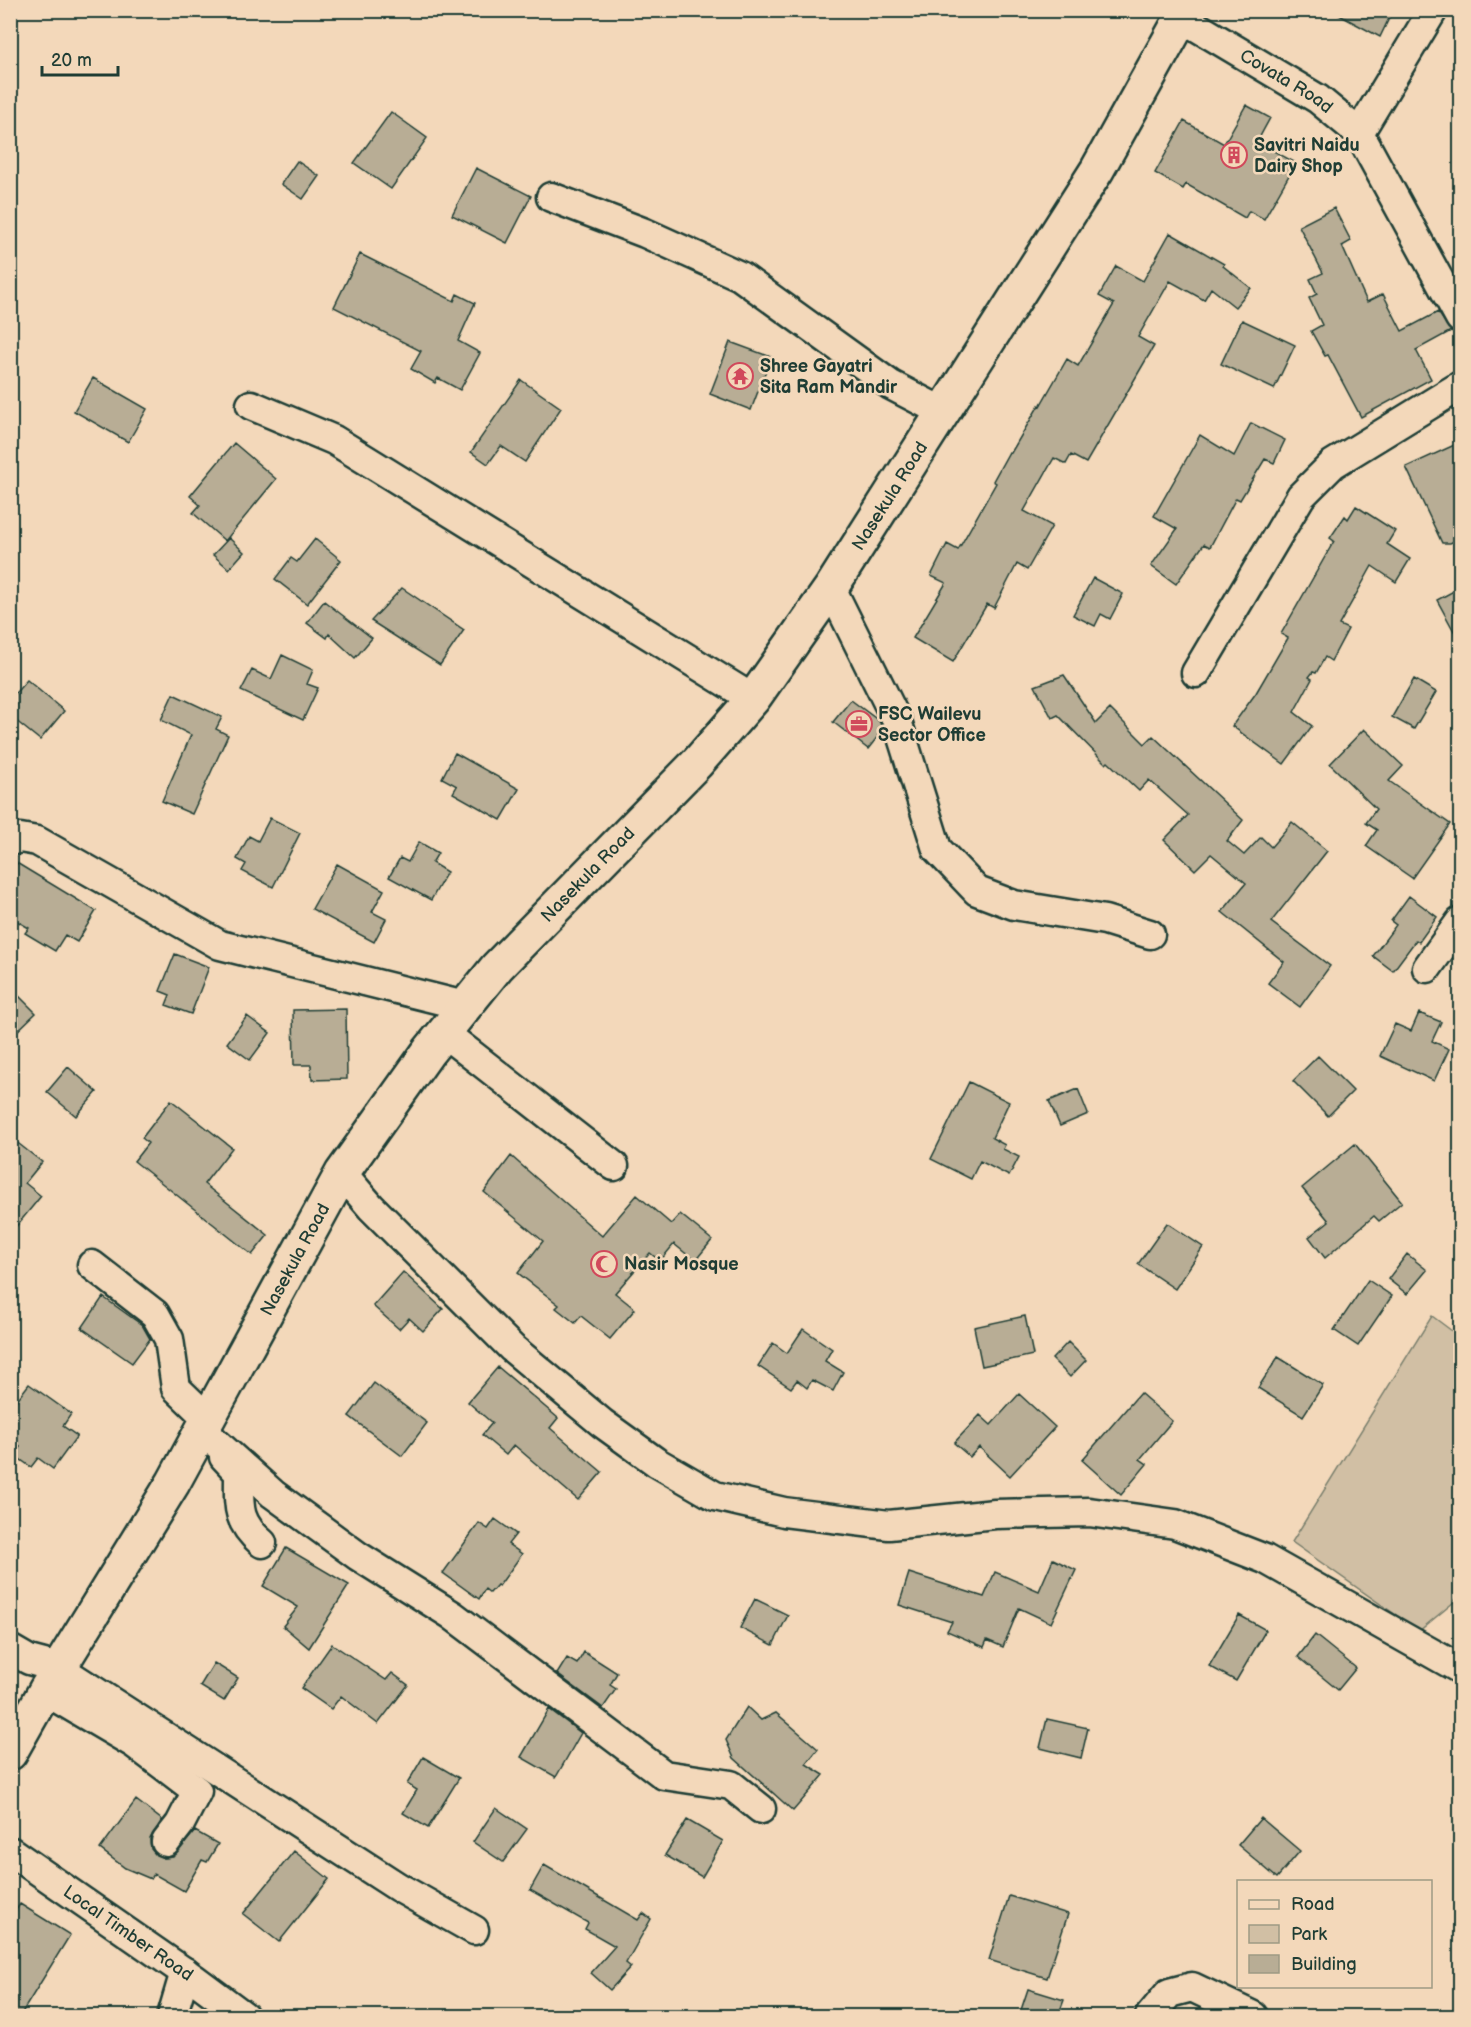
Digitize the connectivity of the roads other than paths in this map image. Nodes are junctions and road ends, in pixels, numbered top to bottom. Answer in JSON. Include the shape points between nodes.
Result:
{"nodes":[{"id":1,"x":1433,"y":10,"type":"edge"},
{"id":2,"x":1184,"y":14,"type":"edge"},
{"id":3,"x":1359,"y":133,"type":"junction"},
{"id":4,"x":551,"y":196,"type":"dead end"},
{"id":5,"x":1461,"y":318,"type":"edge"},
{"id":6,"x":1461,"y":386,"type":"edge"},
{"id":7,"x":251,"y":405,"type":"dead end"},
{"id":8,"x":943,"y":412,"type":"junction"},
{"id":9,"x":831,"y":588,"type":"junction"},
{"id":10,"x":1196,"y":673,"type":"dead end"},
{"id":11,"x":753,"y":699,"type":"junction"},
{"id":12,"x":10,"y":841,"type":"edge"},
{"id":13,"x":1461,"y":922,"type":"edge"},
{"id":14,"x":1150,"y":934,"type":"dead end"},
{"id":15,"x":1427,"y":968,"type":"dead end"},
{"id":16,"x":465,"y":1006,"type":"junction"},
{"id":17,"x":444,"y":1033,"type":"junction"},
{"id":18,"x":614,"y":1166,"type":"dead end"},
{"id":19,"x":342,"y":1173,"type":"junction"},
{"id":20,"x":92,"y":1265,"type":"dead end"},
{"id":21,"x":202,"y":1430,"type":"junction"},
{"id":22,"x":262,"y":1544,"type":"dead end"},
{"id":23,"x":10,"y":1649,"type":"edge"},
{"id":24,"x":1461,"y":1669,"type":"edge"},
{"id":25,"x":52,"y":1680,"type":"junction"},
{"id":26,"x":10,"y":1753,"type":"edge"},
{"id":27,"x":761,"y":1809,"type":"dead end"},
{"id":28,"x":166,"y":1842,"type":"dead end"},
{"id":29,"x":10,"y":1851,"type":"edge"},
{"id":30,"x":474,"y":1930,"type":"dead end"},
{"id":31,"x":185,"y":1972,"type":"junction"},
{"id":32,"x":172,"y":2016,"type":"edge"},
{"id":33,"x":244,"y":2016,"type":"edge"},
{"id":34,"x":1150,"y":2016,"type":"edge"},
{"id":35,"x":1253,"y":2016,"type":"edge"}],
"edges":[{"from":1,"to":3,"type":"street"},
{"from":2,"to":3,"type":"street","name":"Covata Road","via":[[1318,99]]},
{"from":2,"to":8,"type":"main road","name":"Nasekula Road","via":[[1097,170]]},
{"from":3,"to":5,"type":"street","name":"Covata Road"},
{"from":4,"to":8,"type":"street","via":[[740,276],[891,385]]},
{"from":6,"to":10,"type":"street","via":[[1333,464],[1301,496]]},
{"from":7,"to":11,"type":"street","via":[[334,440]]},
{"from":8,"to":9,"type":"main road","name":"Nasekula Road"},
{"from":9,"to":11,"type":"main road","name":"Nasekula Road"},
{"from":9,"to":14,"type":"street","via":[[897,721],[937,849],[978,891],[1014,905],[1105,920]]},
{"from":11,"to":16,"type":"main road","name":"Nasekula Road","via":[[697,763],[497,967]]},
{"from":12,"to":16,"type":"street","via":[[36,841],[220,945]]},
{"from":13,"to":15,"type":"street"},
{"from":16,"to":17,"type":"main road","name":"Nasekula Road"},
{"from":17,"to":18,"type":"street"},
{"from":17,"to":19,"type":"main road","name":"Nasekula Road"},
{"from":19,"to":21,"type":"main road","name":"Nasekula Road"},
{"from":19,"to":24,"type":"street","via":[[371,1207],[512,1347],[611,1429],[656,1462],[715,1496],[784,1512],[889,1525],[995,1514],[1089,1512],[1175,1524],[1265,1559]]},
{"from":20,"to":21,"type":"street","via":[[155,1314],[169,1339],[176,1388]]},
{"from":21,"to":22,"type":"street","via":[[238,1473],[240,1512],[246,1530]]},
{"from":21,"to":25,"type":"main road","name":"Nasekula Road"},
{"from":21,"to":27,"type":"street","via":[[273,1494],[358,1556],[452,1615],[664,1774],[731,1785]]},
{"from":23,"to":25,"type":"street"},
{"from":25,"to":26,"type":"main road","name":"Nasekula Road"},
{"from":25,"to":28,"type":"street","via":[[197,1791]]},
{"from":25,"to":30,"type":"street"},
{"from":29,"to":31,"type":"street","name":"Local Timber Road"},
{"from":31,"to":32,"type":"street"},
{"from":31,"to":33,"type":"street","name":"Local Timber Road"},
{"from":34,"to":35,"type":"street","via":[[1169,1993],[1192,1987]]}]}
